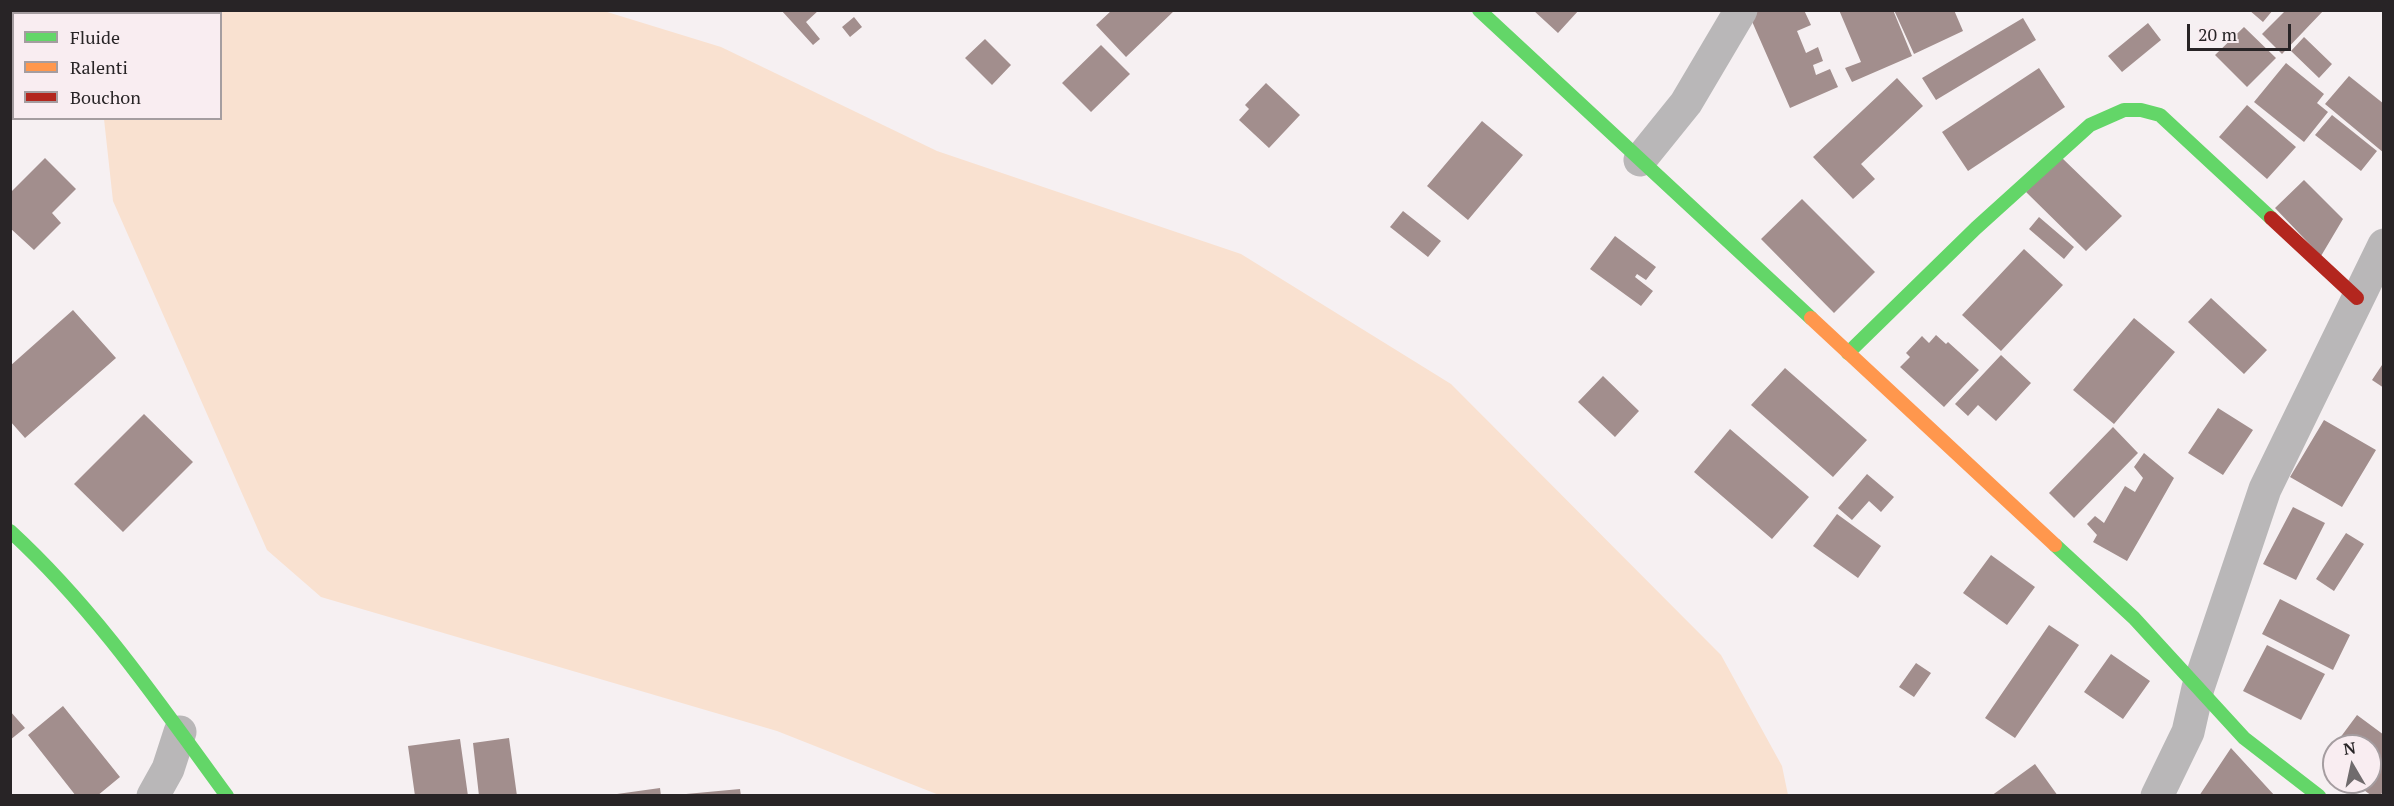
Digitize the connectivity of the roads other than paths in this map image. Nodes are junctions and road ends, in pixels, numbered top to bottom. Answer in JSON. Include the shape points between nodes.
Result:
{"nodes":[{"id":1,"x":1479,"y":10,"type":"edge"},
{"id":2,"x":1741,"y":10,"type":"edge"},
{"id":3,"x":1640,"y":160,"type":"junction"},
{"id":4,"x":2384,"y":246,"type":"edge"},
{"id":5,"x":2357,"y":298,"type":"junction"},
{"id":6,"x":1848,"y":353,"type":"junction"},
{"id":7,"x":10,"y":531,"type":"edge"},
{"id":8,"x":2198,"y":688,"type":"junction"},
{"id":9,"x":180,"y":732,"type":"junction"},
{"id":10,"x":153,"y":795,"type":"edge"},
{"id":11,"x":227,"y":795,"type":"edge"},
{"id":12,"x":2157,"y":795,"type":"edge"},
{"id":13,"x":2319,"y":795,"type":"edge"}],
"edges":[{"from":1,"to":3,"type":"street"},
{"from":2,"to":3,"type":"street","via":[[1686,103]]},
{"from":3,"to":6,"type":"street"},
{"from":4,"to":5,"type":"street"},
{"from":5,"to":6,"type":"street","via":[[2160,116],[2135,108],[2108,114],[2090,125],[1976,228]]},
{"from":5,"to":8,"type":"street","via":[[2265,489]]},
{"from":6,"to":8,"type":"street","via":[[2134,618]]},
{"from":7,"to":9,"type":"street","via":[[34,551],[90,612]]},
{"from":8,"to":12,"type":"street","via":[[2188,732]]},
{"from":8,"to":13,"type":"street","via":[[2244,738]]},
{"from":9,"to":10,"type":"street","via":[[168,769]]},
{"from":9,"to":11,"type":"street"}]}
